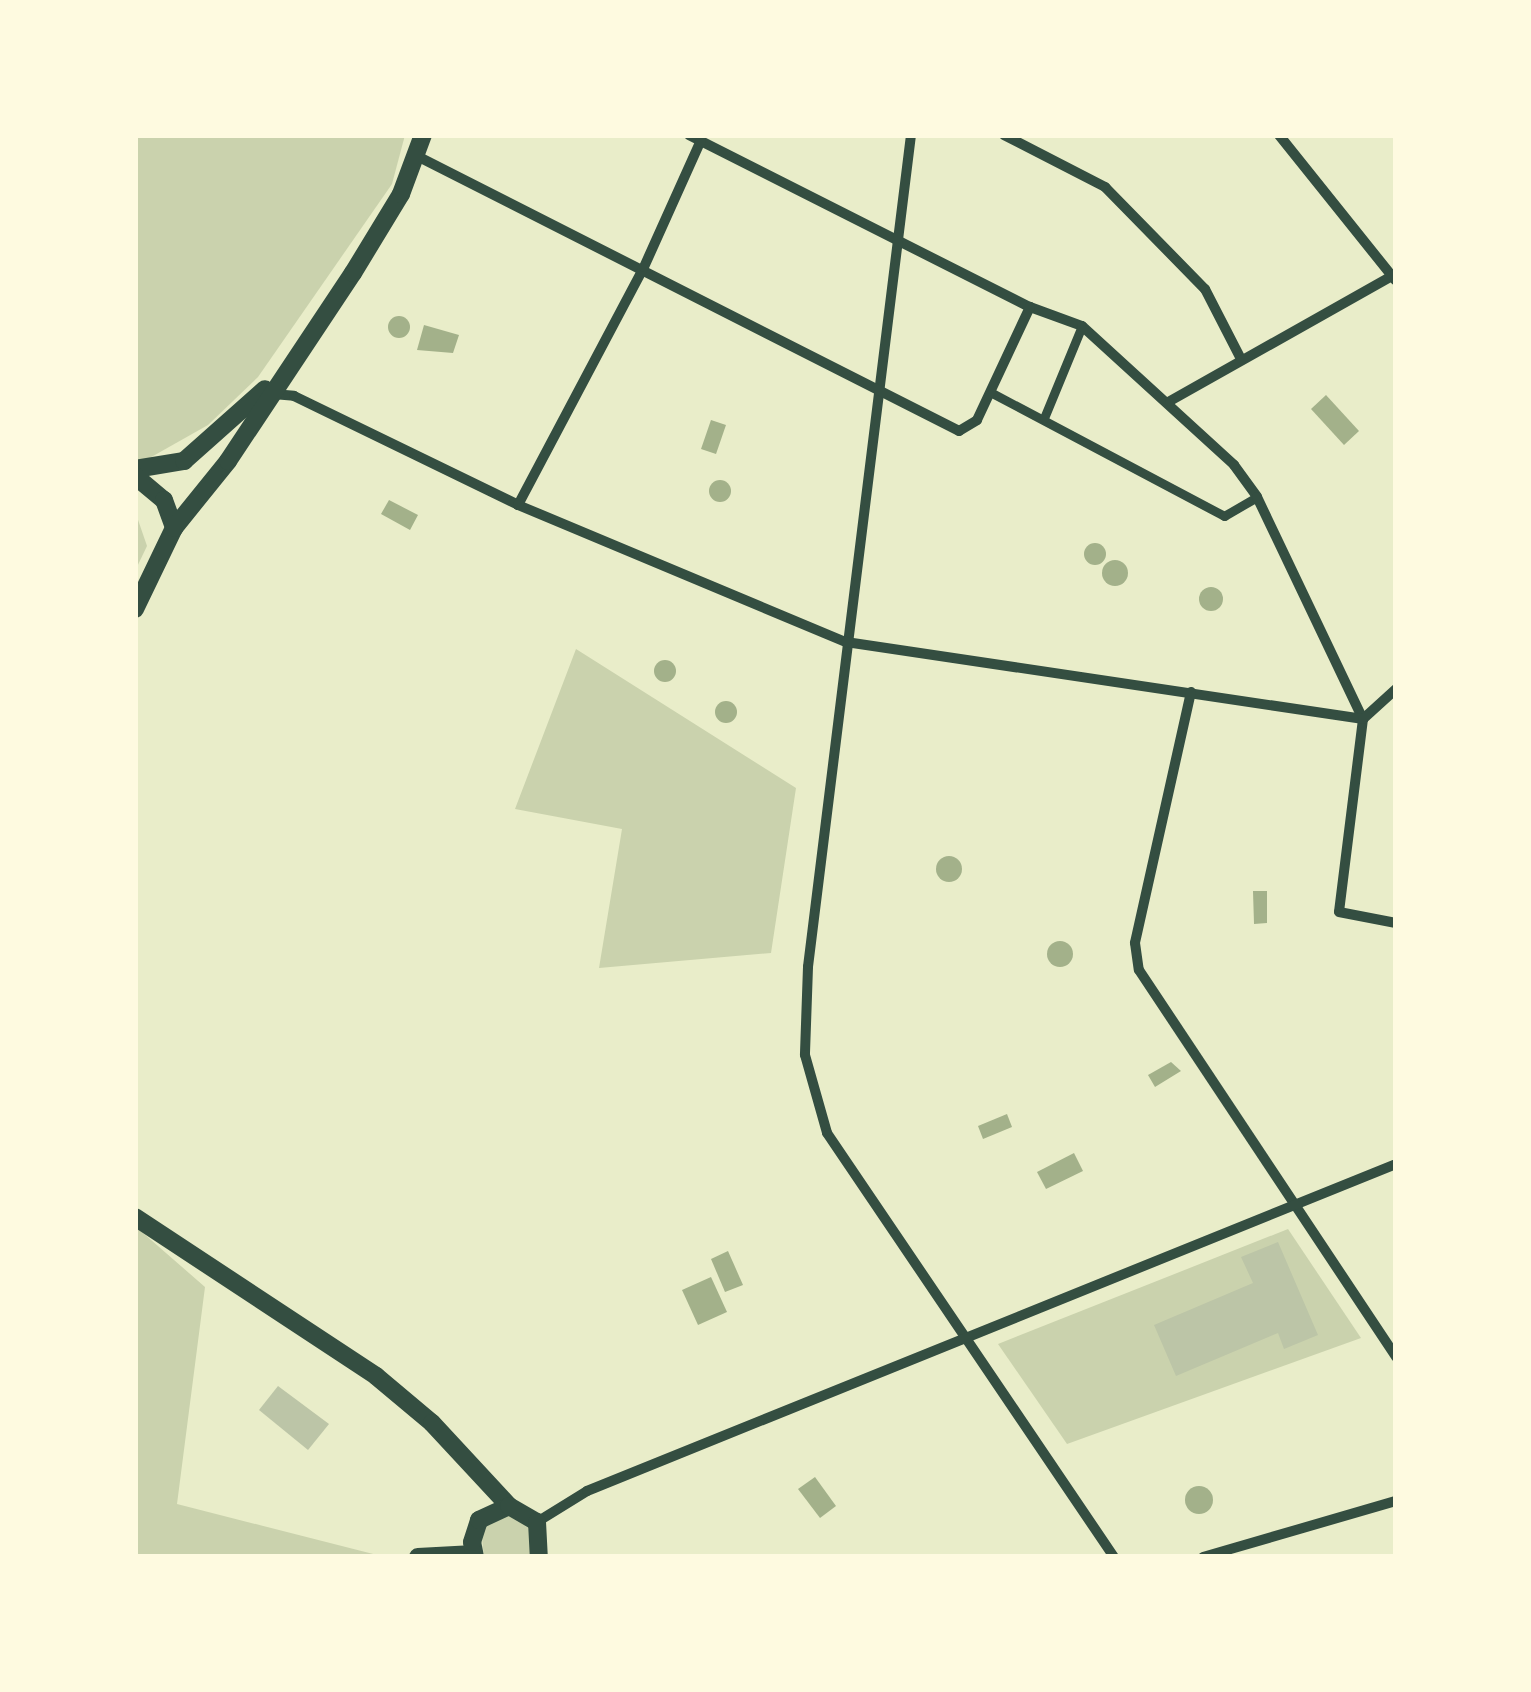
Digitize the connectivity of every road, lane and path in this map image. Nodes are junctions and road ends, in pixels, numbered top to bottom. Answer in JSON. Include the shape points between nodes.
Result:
{"nodes":[{"id":1,"x":423,"y":135,"type":"edge"},
{"id":2,"x":689,"y":135,"type":"edge"},
{"id":3,"x":910,"y":135,"type":"edge"},
{"id":4,"x":1004,"y":135,"type":"edge"},
{"id":5,"x":1279,"y":135,"type":"edge"},
{"id":6,"x":701,"y":140,"type":"junction"},
{"id":7,"x":417,"y":156,"type":"junction"},
{"id":8,"x":898,"y":240,"type":"junction"},
{"id":9,"x":644,"y":267,"type":"junction"},
{"id":10,"x":1394,"y":278,"type":"edge"},
{"id":11,"x":1030,"y":307,"type":"junction"},
{"id":12,"x":1082,"y":326,"type":"junction"},
{"id":13,"x":296,"y":355,"type":"junction"},
{"id":14,"x":1241,"y":358,"type":"junction"},
{"id":15,"x":877,"y":391,"type":"junction"},
{"id":16,"x":992,"y":393,"type":"junction"},
{"id":17,"x":272,"y":394,"type":"junction"},
{"id":18,"x":1170,"y":401,"type":"junction"},
{"id":19,"x":1044,"y":418,"type":"junction"},
{"id":20,"x":135,"y":473,"type":"edge"},
{"id":21,"x":1257,"y":498,"type":"junction"},
{"id":22,"x":518,"y":505,"type":"junction"},
{"id":23,"x":174,"y":528,"type":"junction"},
{"id":24,"x":135,"y":609,"type":"edge"},
{"id":25,"x":846,"y":642,"type":"junction"},
{"id":26,"x":1396,"y":689,"type":"edge"},
{"id":27,"x":1192,"y":692,"type":"junction"},
{"id":28,"x":1364,"y":719,"type":"junction"},
{"id":29,"x":1396,"y":923,"type":"edge"},
{"id":30,"x":1396,"y":1164,"type":"edge"},
{"id":31,"x":1297,"y":1206,"type":"junction"},
{"id":32,"x":135,"y":1217,"type":"edge"},
{"id":33,"x":1396,"y":1330,"type":"edge"},
{"id":34,"x":1382,"y":1336,"type":"junction"},
{"id":35,"x":964,"y":1340,"type":"junction"},
{"id":36,"x":1396,"y":1357,"type":"edge"},
{"id":37,"x":1396,"y":1501,"type":"edge"},
{"id":38,"x":509,"y":1506,"type":"junction"},
{"id":39,"x":537,"y":1522,"type":"junction"},
{"id":40,"x":475,"y":1556,"type":"edge"},
{"id":41,"x":542,"y":1556,"type":"edge"},
{"id":42,"x":418,"y":1557,"type":"edge"},
{"id":43,"x":1114,"y":1557,"type":"edge"},
{"id":44,"x":1204,"y":1557,"type":"edge"}],
"edges":[{"from":1,"to":7,"type":"main road"},
{"from":2,"to":6,"type":"street"},
{"from":3,"to":8,"type":"street"},
{"from":4,"to":14,"type":"street","via":[[1104,187],[1205,288]]},
{"from":5,"to":10,"type":"street"},
{"from":6,"to":8,"type":"street"},
{"from":6,"to":9,"type":"street"},
{"from":7,"to":9,"type":"street"},
{"from":7,"to":13,"type":"main road","via":[[354,272]]},
{"from":8,"to":11,"type":"street"},
{"from":8,"to":15,"type":"street"},
{"from":9,"to":15,"type":"street"},
{"from":9,"to":22,"type":"street"},
{"from":10,"to":14,"type":"street"},
{"from":11,"to":12,"type":"street"},
{"from":11,"to":16,"type":"street"},
{"from":12,"to":18,"type":"street"},
{"from":12,"to":19,"type":"street"},
{"from":13,"to":17,"type":"main road"},
{"from":13,"to":20,"type":"main road","via":[[184,461]]},
{"from":14,"to":18,"type":"street"},
{"from":15,"to":16,"type":"street","via":[[959,431],[978,420]]},
{"from":15,"to":25,"type":"street"},
{"from":16,"to":19,"type":"street"},
{"from":17,"to":22,"type":"street","via":[[294,396]]},
{"from":17,"to":23,"type":"main road"},
{"from":18,"to":21,"type":"street"},
{"from":19,"to":21,"type":"street","via":[[1224,516]]},
{"from":20,"to":23,"type":"main road","via":[[164,500]]},
{"from":21,"to":28,"type":"street"},
{"from":22,"to":25,"type":"street"},
{"from":23,"to":24,"type":"main road"},
{"from":25,"to":27,"type":"street"},
{"from":25,"to":35,"type":"street","via":[[808,967],[805,1056],[827,1132]]},
{"from":26,"to":28,"type":"street"},
{"from":27,"to":28,"type":"street"},
{"from":27,"to":31,"type":"street","via":[[1135,943],[1139,970]]},
{"from":28,"to":29,"type":"street","via":[[1339,912]]},
{"from":30,"to":31,"type":"street"},
{"from":31,"to":34,"type":"street"},
{"from":31,"to":35,"type":"street"},
{"from":32,"to":38,"type":"main road","via":[[376,1376],[432,1423]]},
{"from":33,"to":34,"type":"street"},
{"from":34,"to":36,"type":"street"},
{"from":35,"to":39,"type":"street","via":[[587,1491]]},
{"from":35,"to":43,"type":"street"},
{"from":37,"to":44,"type":"street"},
{"from":38,"to":39,"type":"main road"},
{"from":38,"to":40,"type":"main road","via":[[479,1520]]},
{"from":39,"to":41,"type":"main road"},
{"from":40,"to":42,"type":"main road"}]}
